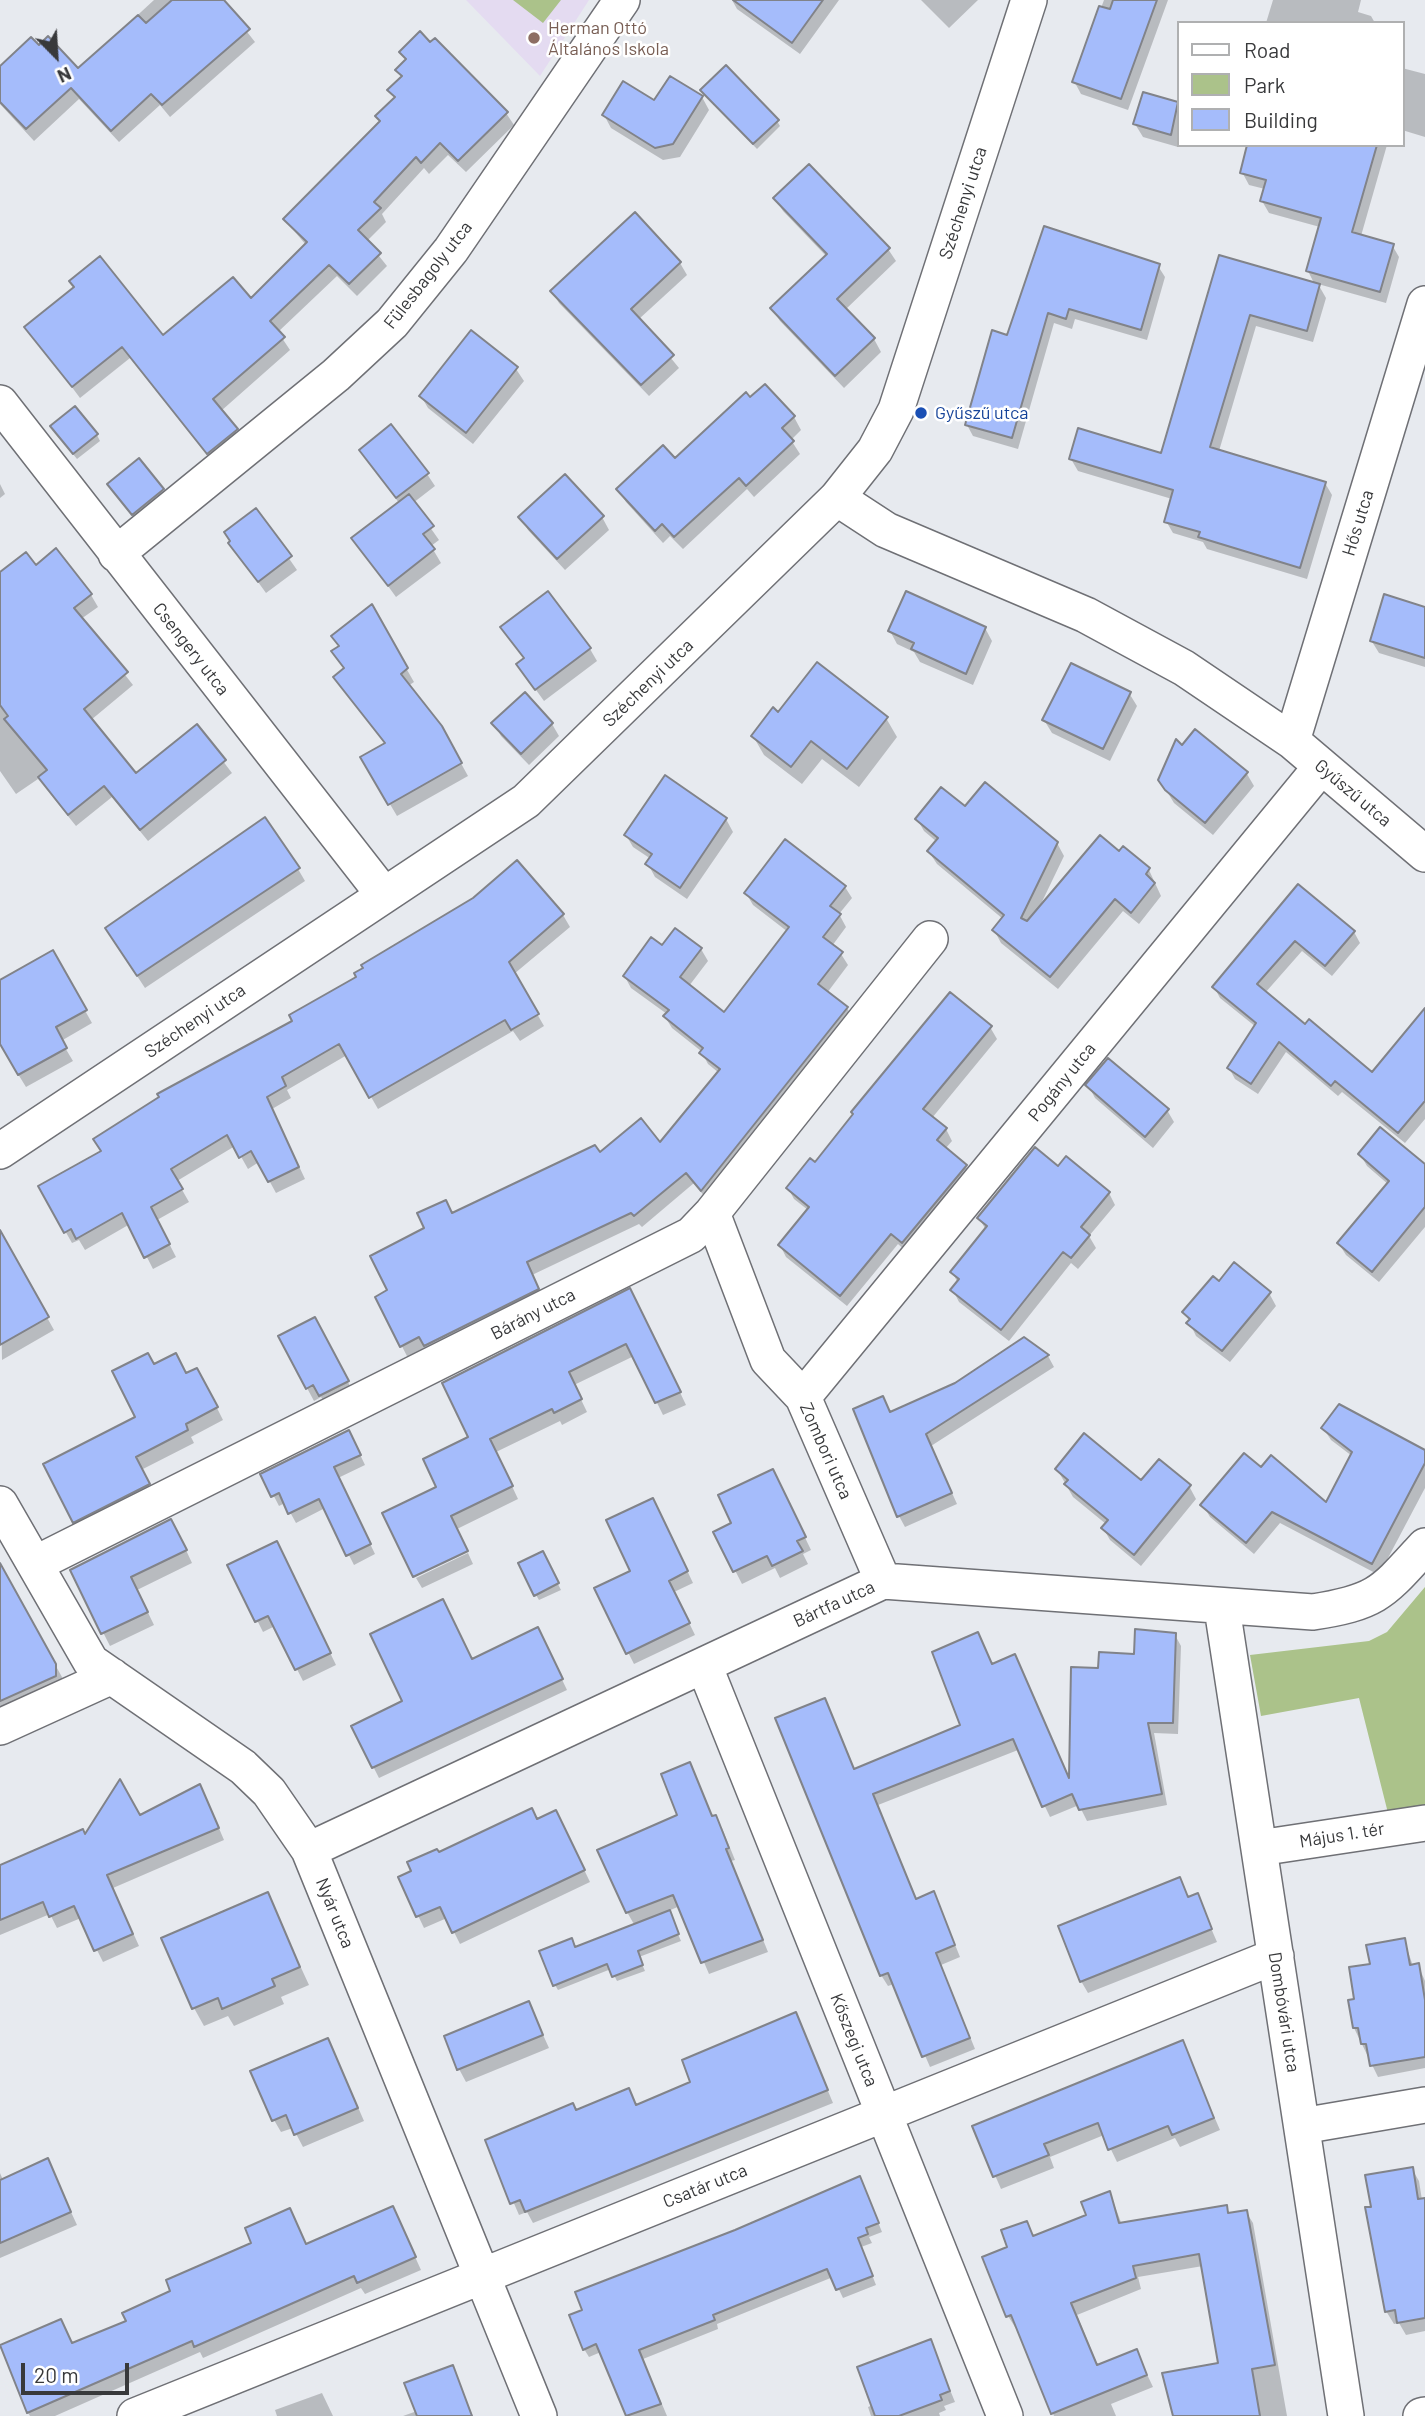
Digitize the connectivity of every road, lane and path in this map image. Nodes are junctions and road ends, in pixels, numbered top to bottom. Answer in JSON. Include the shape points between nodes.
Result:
{"nodes":[{"id":1,"x":622,"y":0,"type":"edge"},
{"id":2,"x":1029,"y":0,"type":"edge"},
{"id":3,"x":1425,"y":304,"type":"edge"},
{"id":4,"x":0,"y":402,"type":"edge"},
{"id":5,"x":837,"y":498,"type":"junction"},
{"id":6,"x":116,"y":554,"type":"junction"},
{"id":7,"x":1292,"y":741,"type":"junction"},
{"id":8,"x":1321,"y":767,"type":"junction"},
{"id":9,"x":1425,"y":854,"type":"edge"},
{"id":10,"x":384,"y":895,"type":"junction"},
{"id":11,"x":930,"y":939,"type":"dead end"},
{"id":12,"x":0,"y":1151,"type":"edge"},
{"id":13,"x":712,"y":1213,"type":"junction"},
{"id":14,"x":803,"y":1397,"type":"junction"},
{"id":15,"x":0,"y":1504,"type":"edge"},
{"id":16,"x":1425,"y":1546,"type":"edge"},
{"id":17,"x":35,"y":1564,"type":"junction"},
{"id":18,"x":883,"y":1581,"type":"junction"},
{"id":19,"x":1222,"y":1608,"type":"junction"},
{"id":20,"x":704,"y":1665,"type":"junction"},
{"id":21,"x":111,"y":1676,"type":"junction"},
{"id":22,"x":0,"y":1727,"type":"edge"},
{"id":23,"x":1425,"y":1823,"type":"edge"},
{"id":24,"x":1259,"y":1848,"type":"junction"},
{"id":25,"x":309,"y":1850,"type":"junction"},
{"id":26,"x":1276,"y":1956,"type":"junction"},
{"id":27,"x":1425,"y":2105,"type":"edge"},
{"id":28,"x":884,"y":2114,"type":"junction"},
{"id":29,"x":1302,"y":2126,"type":"junction"},
{"id":30,"x":483,"y":2276,"type":"junction"},
{"id":31,"x":135,"y":2416,"type":"edge"},
{"id":32,"x":539,"y":2416,"type":"edge"},
{"id":33,"x":1005,"y":2416,"type":"edge"},
{"id":34,"x":1346,"y":2416,"type":"edge"}],
"edges":[{"from":1,"to":6,"type":"street","name":"Fülesbagoly utca","via":[[451,250],[392,323]]},
{"from":2,"to":5,"type":"street","name":"Széchenyi utca","via":[[896,410],[875,450]]},
{"from":3,"to":7,"type":"street","name":"Hős utca"},
{"from":4,"to":6,"type":"street","name":"Csengery utca"},
{"from":5,"to":7,"type":"street","name":"Gyűszű utca","via":[[886,530],[1086,615],[1184,668]]},
{"from":5,"to":10,"type":"street","name":"Széchenyi utca","via":[[526,801]]},
{"from":6,"to":10,"type":"street","name":"Csengery utca"},
{"from":7,"to":8,"type":"street","name":"Gyűszű utca"},
{"from":8,"to":9,"type":"street","name":"Gyűszű utca"},
{"from":8,"to":14,"type":"street","name":"Pogány utca"},
{"from":10,"to":12,"type":"street","name":"Széchenyi utca"},
{"from":11,"to":13,"type":"street","name":"Bárány utca"},
{"from":13,"to":14,"type":"street","name":"Zombori utca","via":[[768,1360]]},
{"from":13,"to":17,"type":"street","name":"Bárány utca","via":[[691,1235]]},
{"from":14,"to":18,"type":"street","name":"Zombori utca"},
{"from":15,"to":17,"type":"street","name":"Nyár utca"},
{"from":16,"to":19,"type":"street","name":"Bártfa utca","via":[[1385,1590],[1354,1606],[1313,1612]]},
{"from":17,"to":21,"type":"street","name":"Nyár utca","via":[[91,1662]]},
{"from":18,"to":19,"type":"street","name":"Bártfa utca"},
{"from":18,"to":20,"type":"street","name":"Bártfa utca"},
{"from":19,"to":24,"type":"street","name":"Dombóvári utca"},
{"from":20,"to":25,"type":"street","name":"Bártfa utca"},
{"from":20,"to":28,"type":"street","name":"Kőszegi utca"},
{"from":21,"to":22,"type":"street"},
{"from":21,"to":25,"type":"street","name":"Nyár utca","via":[[243,1767],[276,1801]]},
{"from":23,"to":24,"type":"street","name":"Május 1. tér"},
{"from":24,"to":26,"type":"street","name":"Dombóvári utca"},
{"from":25,"to":30,"type":"street","name":"Nyár utca"},
{"from":26,"to":28,"type":"street","name":"Csatár utca"},
{"from":26,"to":29,"type":"street","name":"Dombóvári utca"},
{"from":27,"to":29,"type":"street"},
{"from":28,"to":30,"type":"street","name":"Csatár utca"},
{"from":28,"to":33,"type":"street","name":"Kőszegi utca"},
{"from":29,"to":34,"type":"street","name":"Dombóvári utca"},
{"from":30,"to":31,"type":"street","name":"Csatár utca"},
{"from":30,"to":32,"type":"street","name":"Nyár utca"}]}
